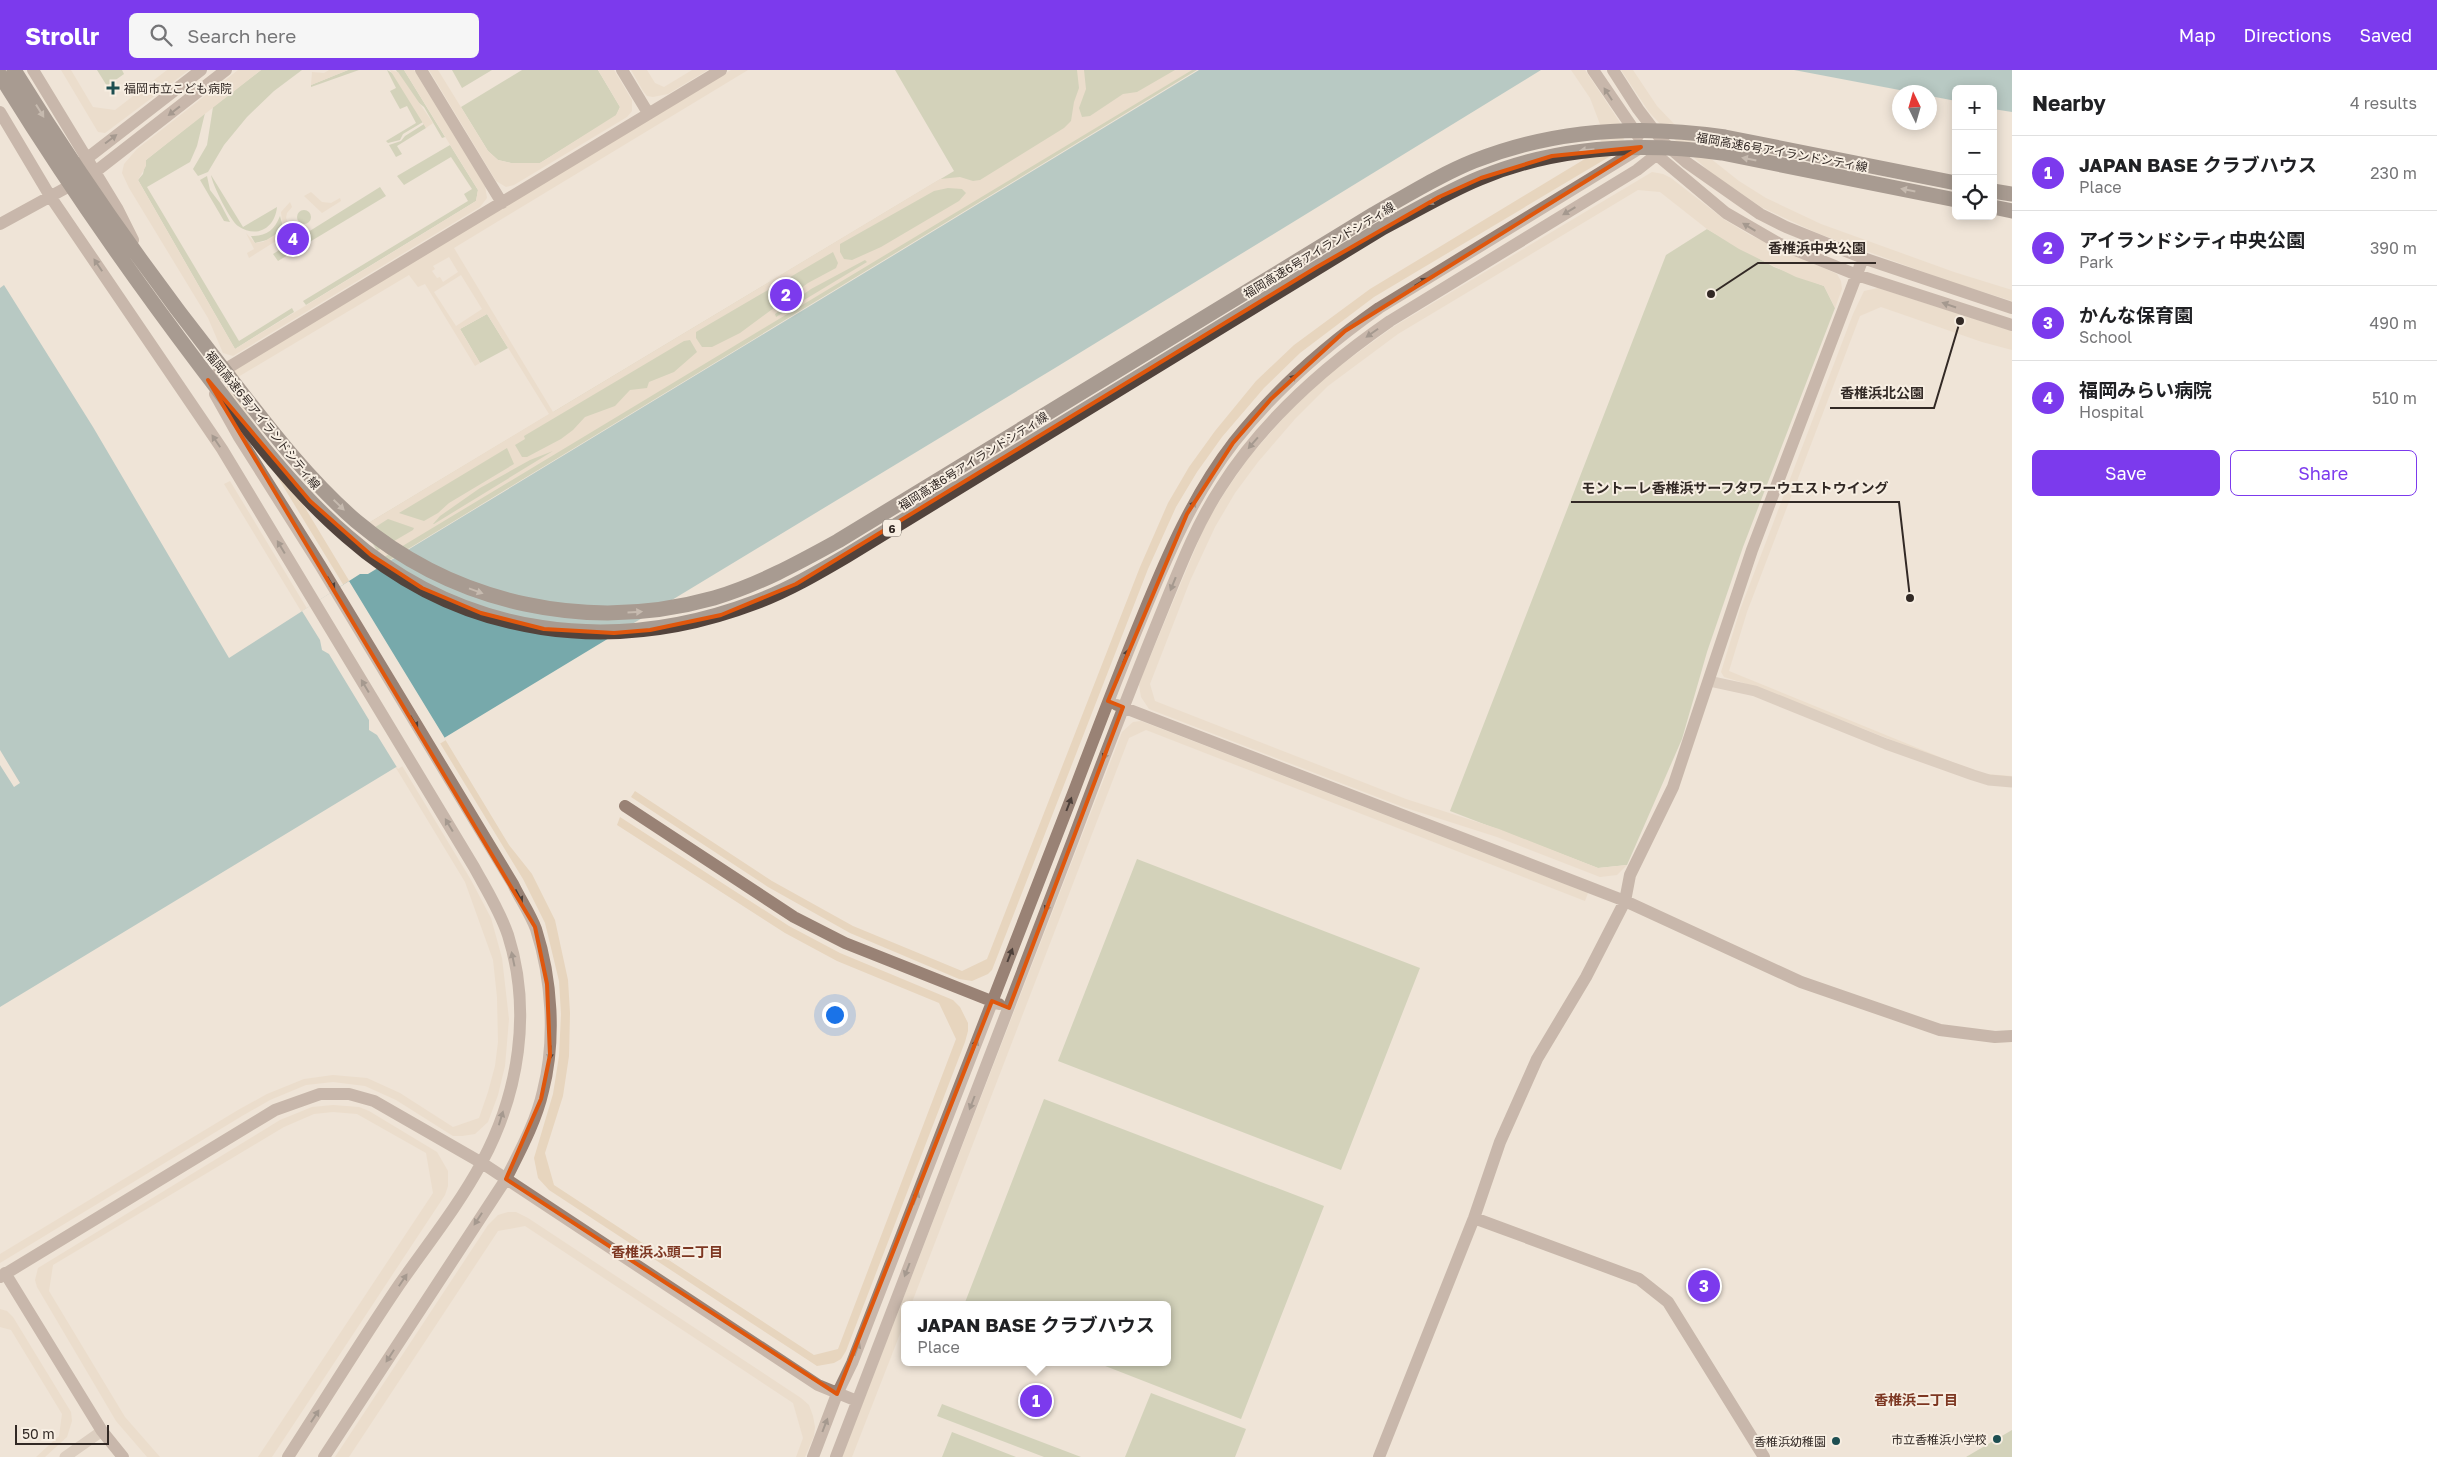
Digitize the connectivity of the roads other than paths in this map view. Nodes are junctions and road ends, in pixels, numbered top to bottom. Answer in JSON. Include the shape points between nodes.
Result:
{"nodes":[{"id":1,"x":14,"y":70,"type":"edge"},
{"id":2,"x":33,"y":70,"type":"edge"},
{"id":3,"x":201,"y":70,"type":"edge"},
{"id":4,"x":226,"y":70,"type":"edge"},
{"id":5,"x":421,"y":70,"type":"edge"},
{"id":6,"x":622,"y":70,"type":"edge"},
{"id":7,"x":721,"y":70,"type":"edge"},
{"id":8,"x":1593,"y":70,"type":"edge"},
{"id":9,"x":1613,"y":70,"type":"edge"},
{"id":10,"x":0,"y":75,"type":"edge"},
{"id":11,"x":0,"y":112,"type":"edge"},
{"id":12,"x":648,"y":113,"type":"junction"},
{"id":13,"x":1664,"y":142,"type":"junction"},
{"id":14,"x":1646,"y":145,"type":"junction"},
{"id":15,"x":1656,"y":156,"type":"junction"},
{"id":16,"x":86,"y":158,"type":"junction"},
{"id":17,"x":95,"y":172,"type":"junction"},
{"id":18,"x":1952,"y":182,"type":"edge"},
{"id":19,"x":1997,"y":192,"type":"edge"},
{"id":20,"x":2012,"y":194,"type":"edge"},
{"id":21,"x":50,"y":196,"type":"junction"},
{"id":22,"x":1952,"y":199,"type":"edge"},
{"id":23,"x":502,"y":203,"type":"junction"},
{"id":24,"x":1997,"y":208,"type":"edge"},
{"id":25,"x":2012,"y":211,"type":"edge"},
{"id":26,"x":0,"y":224,"type":"edge"},
{"id":27,"x":1863,"y":258,"type":"junction"},
{"id":28,"x":1857,"y":274,"type":"junction"},
{"id":29,"x":2012,"y":308,"type":"edge"},
{"id":30,"x":2012,"y":325,"type":"edge"},
{"id":31,"x":208,"y":380,"type":"junction"},
{"id":32,"x":1709,"y":681,"type":"junction"},
{"id":33,"x":1108,"y":701,"type":"junction"},
{"id":34,"x":1124,"y":707,"type":"junction"},
{"id":35,"x":2012,"y":782,"type":"edge"},
{"id":36,"x":625,"y":806,"type":"dead end"},
{"id":37,"x":1625,"y":901,"type":"junction"},
{"id":38,"x":992,"y":1001,"type":"junction"},
{"id":39,"x":1008,"y":1008,"type":"junction"},
{"id":40,"x":2012,"y":1036,"type":"edge"},
{"id":41,"x":482,"y":1163,"type":"junction"},
{"id":42,"x":506,"y":1179,"type":"junction"},
{"id":43,"x":1474,"y":1218,"type":"junction"},
{"id":44,"x":3,"y":1275,"type":"edge"},
{"id":45,"x":837,"y":1394,"type":"junction"},
{"id":46,"x":858,"y":1401,"type":"junction"},
{"id":47,"x":102,"y":1431,"type":"junction"},
{"id":48,"x":65,"y":1457,"type":"edge"},
{"id":49,"x":122,"y":1457,"type":"edge"},
{"id":50,"x":288,"y":1457,"type":"edge"},
{"id":51,"x":324,"y":1457,"type":"edge"},
{"id":52,"x":812,"y":1457,"type":"edge"},
{"id":53,"x":836,"y":1457,"type":"edge"},
{"id":54,"x":1379,"y":1457,"type":"edge"},
{"id":55,"x":1764,"y":1457,"type":"edge"}],
"edges":[{"from":1,"to":18,"type":"highway","name":"福岡高速6号アイランドシティ線","number":"6","one_way":true,"bridge":true,"via":[[86,180],[190,328],[289,452],[341,507],[406,556],[458,584],[519,604],[579,612],[648,611],[683,605],[752,585],[788,569],[1374,214],[1431,182],[1515,146],[1577,133],[1610,130],[1687,132]]},
{"from":2,"to":16,"type":"street"},
{"from":16,"to":3,"type":"street","one_way":true},
{"from":4,"to":17,"type":"street","one_way":true},
{"from":5,"to":23,"type":"street"},
{"from":6,"to":12,"type":"street"},
{"from":7,"to":12,"type":"street"},
{"from":14,"to":8,"type":"street","one_way":true},
{"from":9,"to":13,"type":"street"},
{"from":22,"to":10,"type":"highway","name":"福岡高速6号アイランドシティ線","number":"6","one_way":true,"bridge":true,"via":[[1686,149],[1635,147],[1587,150],[1519,164],[1480,178],[1382,228],[796,584],[759,601],[687,624],[614,633],[577,632],[514,622],[450,602],[371,556],[310,501],[243,423],[101,231]]},
{"from":11,"to":21,"type":"street"},
{"from":12,"to":23,"type":"street"},
{"from":13,"to":14,"type":"street"},
{"from":13,"to":15,"type":"street"},
{"from":13,"to":27,"type":"street","via":[[1686,162],[1760,214]]},
{"from":14,"to":15,"type":"street"},
{"from":33,"to":14,"type":"street","one_way":true,"via":[[1187,514],[1234,443],[1272,400],[1312,359],[1379,308]]},
{"from":28,"to":15,"type":"street","one_way":true,"via":[[1752,230]]},
{"from":15,"to":34,"type":"street","one_way":true,"via":[[1390,321],[1320,374],[1284,408],[1221,485],[1201,520]]},
{"from":16,"to":17,"type":"street"},
{"from":16,"to":21,"type":"street"},
{"from":17,"to":21,"type":"street"},
{"from":17,"to":31,"type":"street"},
{"from":19,"to":20,"type":"highway"},
{"from":21,"to":26,"type":"street"},
{"from":41,"to":21,"type":"street","one_way":true,"via":[[499,1126],[517,1067],[521,1016],[519,987],[501,916],[222,449]]},
{"from":23,"to":31,"type":"street"},
{"from":24,"to":25,"type":"highway"},
{"from":27,"to":28,"type":"street"},
{"from":27,"to":29,"type":"street"},
{"from":30,"to":28,"type":"street","one_way":true},
{"from":28,"to":32,"type":"street","via":[[1752,550]]},
{"from":31,"to":42,"type":"street","one_way":true,"via":[[239,437],[513,884],[535,927],[547,984],[550,1055],[543,1092],[528,1135]]},
{"from":32,"to":35,"type":"street","via":[[1755,691],[1973,775]]},
{"from":32,"to":37,"type":"street","via":[[1673,787],[1630,875]]},
{"from":33,"to":34,"type":"street"},
{"from":38,"to":33,"type":"street","one_way":true},
{"from":34,"to":37,"type":"street"},
{"from":34,"to":39,"type":"street","one_way":true},
{"from":36,"to":38,"type":"street","via":[[794,916],[845,943]]},
{"from":37,"to":40,"type":"street","via":[[1746,959],[1875,1009],[1940,1030]]},
{"from":37,"to":43,"type":"street","via":[[1586,977],[1537,1059],[1500,1142]]},
{"from":38,"to":39,"type":"street"},
{"from":45,"to":38,"type":"street","one_way":true,"via":[[852,1363]]},
{"from":39,"to":46,"type":"street","one_way":true},
{"from":41,"to":42,"type":"street"},
{"from":41,"to":44,"type":"street","via":[[374,1101],[333,1093],[309,1096],[261,1118]]},
{"from":50,"to":41,"type":"street","one_way":true},
{"from":42,"to":45,"type":"street","via":[[818,1385]]},
{"from":42,"to":51,"type":"street","one_way":true},
{"from":43,"to":54,"type":"street"},
{"from":43,"to":55,"type":"street","via":[[1639,1279],[1668,1302]]},
{"from":44,"to":47,"type":"street"},
{"from":45,"to":46,"type":"street"},
{"from":52,"to":45,"type":"street","one_way":true},
{"from":46,"to":53,"type":"street"},
{"from":47,"to":48,"type":"street"},
{"from":47,"to":49,"type":"street"}]}
